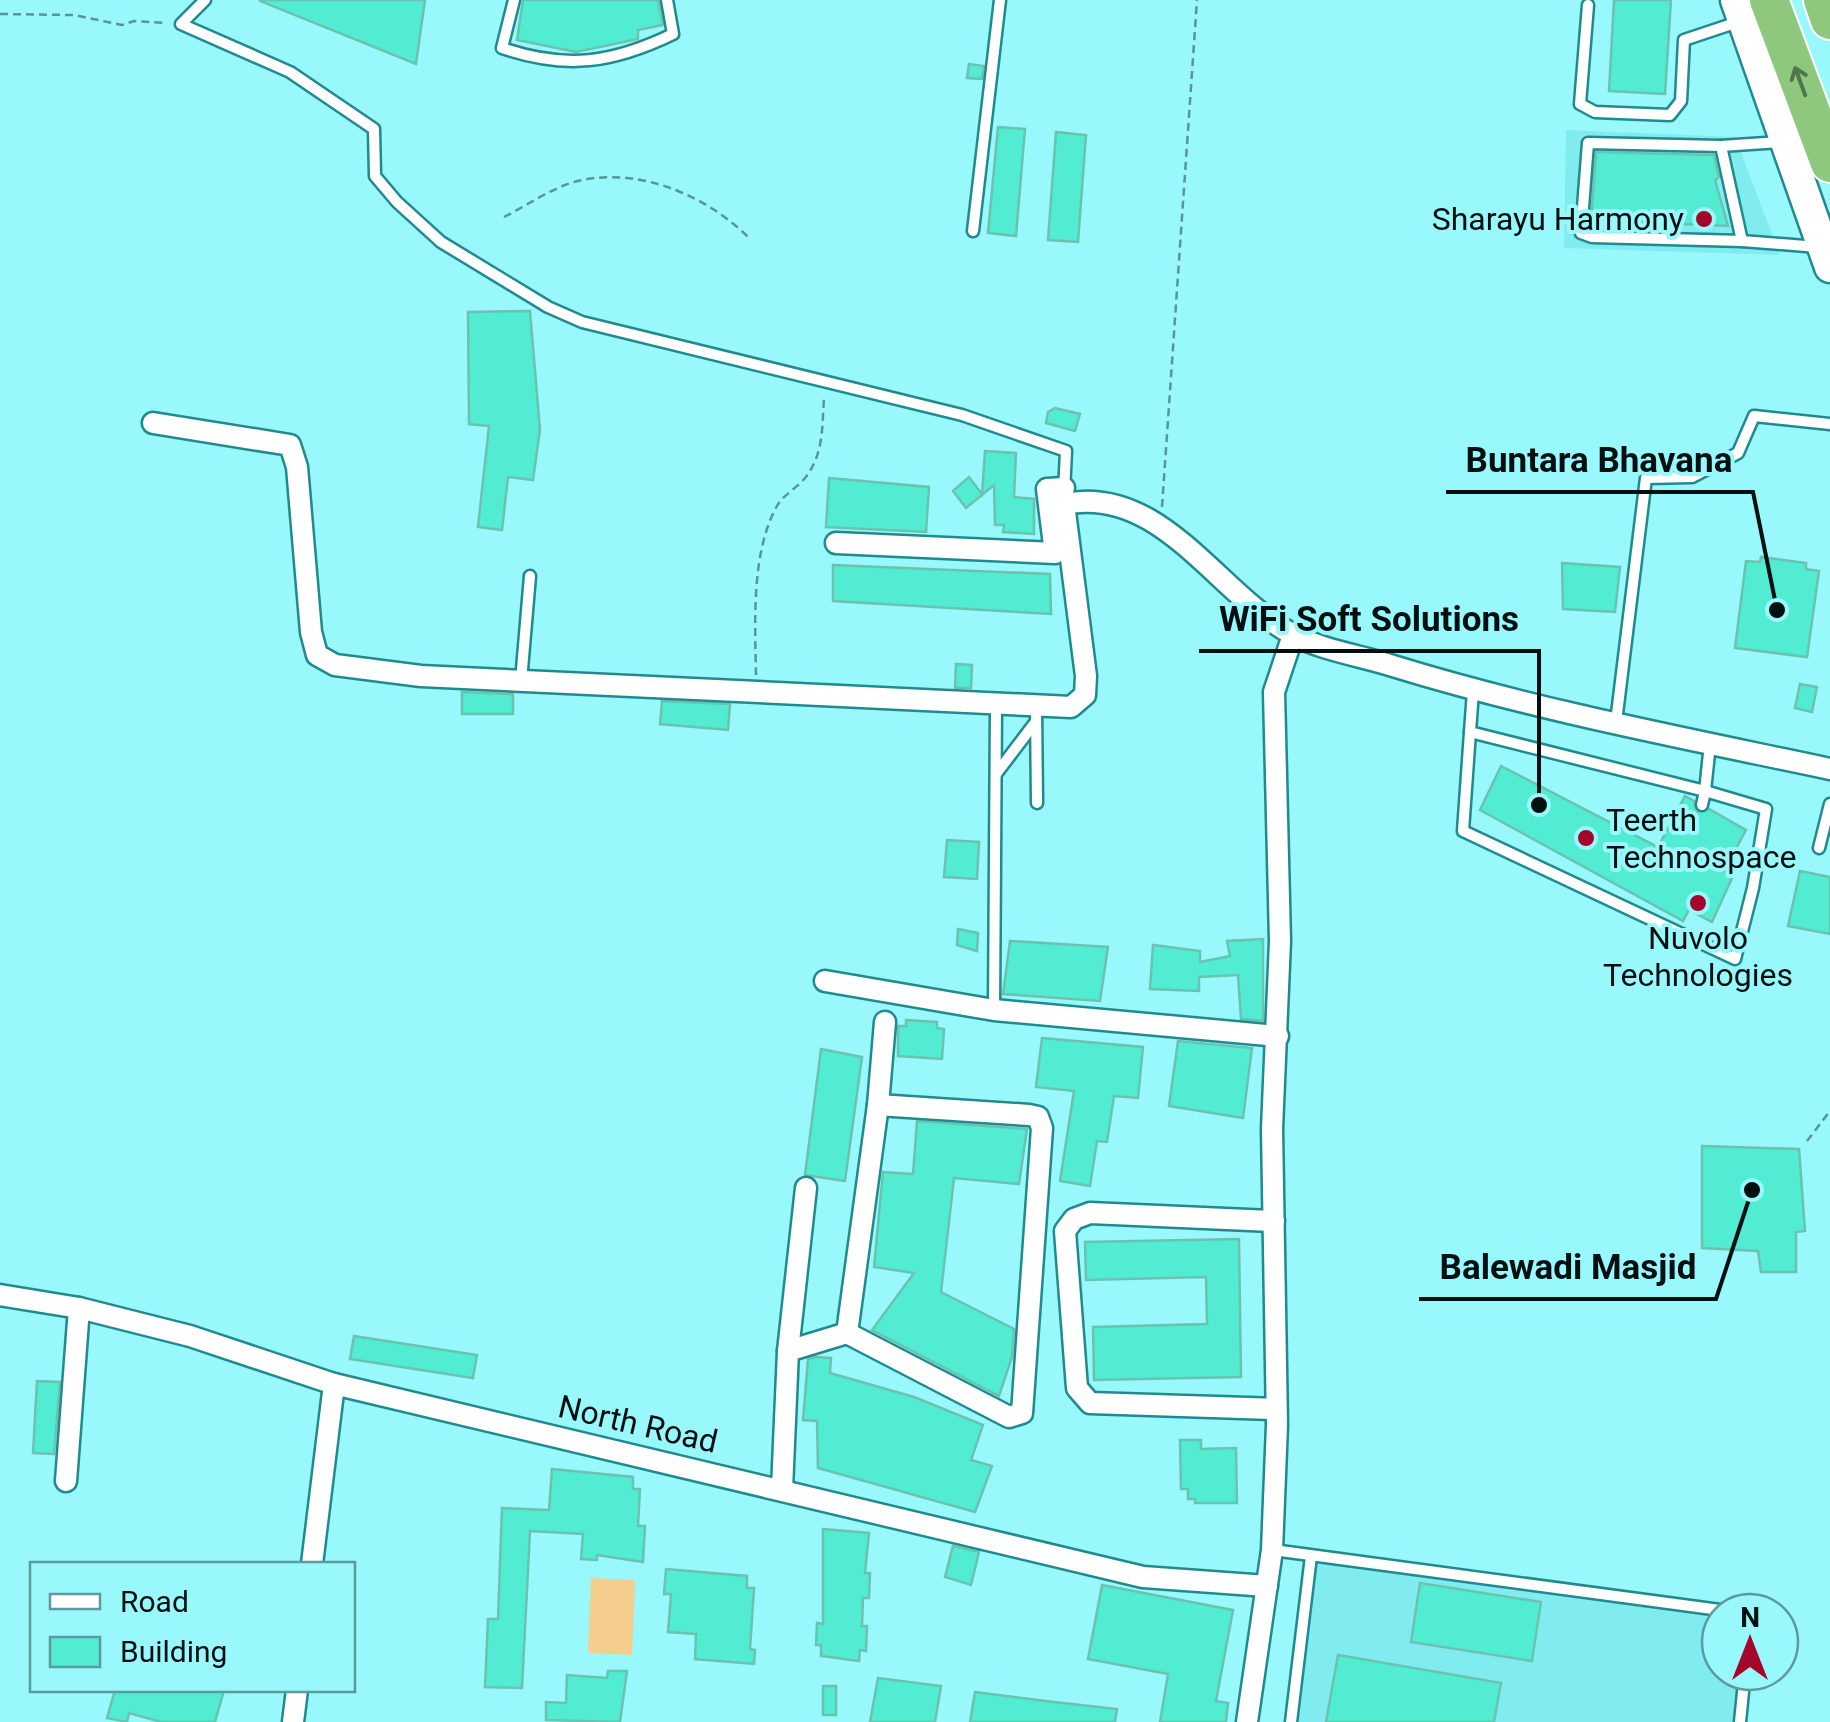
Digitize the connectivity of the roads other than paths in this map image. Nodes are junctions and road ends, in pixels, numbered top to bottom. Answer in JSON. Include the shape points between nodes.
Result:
{"nodes":[{"id":1,"x":206,"y":0,"type":"edge"},
{"id":2,"x":514,"y":0,"type":"edge"},
{"id":3,"x":667,"y":0,"type":"edge"},
{"id":4,"x":1000,"y":0,"type":"edge"},
{"id":5,"x":1823,"y":0,"type":"edge"},
{"id":6,"x":1588,"y":4,"type":"dead end"},
{"id":7,"x":1750,"y":7,"type":"edge"},
{"id":8,"x":1830,"y":20,"type":"edge"},
{"id":9,"x":1786,"y":142,"type":"junction"},
{"id":10,"x":1721,"y":146,"type":"junction"},
{"id":11,"x":1830,"y":163,"type":"edge"},
{"id":12,"x":974,"y":231,"type":"dead end"},
{"id":13,"x":1742,"y":241,"type":"junction"},
{"id":14,"x":1826,"y":257,"type":"edge"},
{"id":15,"x":153,"y":423,"type":"dead end"},
{"id":16,"x":1830,"y":424,"type":"edge"},
{"id":17,"x":1064,"y":496,"type":"junction"},
{"id":18,"x":836,"y":543,"type":"dead end"},
{"id":19,"x":530,"y":576,"type":"dead end"},
{"id":20,"x":1292,"y":635,"type":"junction"},
{"id":21,"x":522,"y":680,"type":"junction"},
{"id":22,"x":1474,"y":691,"type":"junction"},
{"id":23,"x":996,"y":706,"type":"junction"},
{"id":24,"x":1035,"y":715,"type":"junction"},
{"id":25,"x":1616,"y":722,"type":"junction"},
{"id":26,"x":1470,"y":732,"type":"junction"},
{"id":27,"x":1710,"y":744,"type":"junction"},
{"id":28,"x":1830,"y":769,"type":"edge"},
{"id":29,"x":996,"y":774,"type":"junction"},
{"id":30,"x":1705,"y":791,"type":"junction"},
{"id":31,"x":1037,"y":803,"type":"dead end"},
{"id":32,"x":1830,"y":804,"type":"edge"},
{"id":33,"x":1702,"y":805,"type":"dead end"},
{"id":34,"x":1819,"y":848,"type":"dead end"},
{"id":35,"x":825,"y":981,"type":"dead end"},
{"id":36,"x":994,"y":1010,"type":"junction"},
{"id":37,"x":885,"y":1022,"type":"dead end"},
{"id":38,"x":1278,"y":1036,"type":"junction"},
{"id":39,"x":878,"y":1106,"type":"junction"},
{"id":40,"x":806,"y":1188,"type":"dead end"},
{"id":41,"x":1274,"y":1221,"type":"junction"},
{"id":42,"x":0,"y":1295,"type":"edge"},
{"id":43,"x":80,"y":1308,"type":"junction"},
{"id":44,"x":847,"y":1333,"type":"junction"},
{"id":45,"x":788,"y":1351,"type":"junction"},
{"id":46,"x":334,"y":1384,"type":"junction"},
{"id":47,"x":1276,"y":1408,"type":"junction"},
{"id":48,"x":66,"y":1481,"type":"dead end"},
{"id":49,"x":782,"y":1489,"type":"junction"},
{"id":50,"x":1272,"y":1550,"type":"junction"},
{"id":51,"x":1311,"y":1556,"type":"junction"},
{"id":52,"x":312,"y":1562,"type":"edge"},
{"id":53,"x":1267,"y":1586,"type":"junction"},
{"id":54,"x":1700,"y":1607,"type":"edge"},
{"id":55,"x":296,"y":1692,"type":"edge"},
{"id":56,"x":1743,"y":1692,"type":"edge"},
{"id":57,"x":292,"y":1722,"type":"edge"},
{"id":58,"x":1247,"y":1722,"type":"edge"},
{"id":59,"x":1291,"y":1722,"type":"edge"},
{"id":60,"x":1740,"y":1722,"type":"edge"}],
"edges":[{"from":1,"to":17,"type":"lane","via":[[182,24],[290,72],[374,129],[375,176],[441,242],[506,285],[582,322],[962,415],[1066,451]]},
{"from":2,"to":3,"type":"lane","via":[[502,48],[546,63],[632,54],[673,34]]},
{"from":4,"to":12,"type":"lane"},
{"from":5,"to":8,"type":"highway"},
{"from":6,"to":7,"type":"lane","via":[[1580,104],[1595,112],[1670,115],[1681,101],[1684,40]]},
{"from":7,"to":9,"type":"street"},
{"from":11,"to":7,"type":"highway","one_way":true},
{"from":9,"to":10,"type":"lane"},
{"from":9,"to":14,"type":"street"},
{"from":10,"to":13,"type":"lane"},
{"from":10,"to":13,"type":"lane","via":[[1588,142],[1582,233]]},
{"from":13,"to":14,"type":"lane"},
{"from":15,"to":21,"type":"street","via":[[290,445],[317,655],[335,665],[404,674]]},
{"from":16,"to":25,"type":"lane","via":[[1754,416],[1738,453],[1692,477],[1646,478]]},
{"from":17,"to":18,"type":"street","via":[[1047,489],[1056,553]]},
{"from":17,"to":20,"type":"street","via":[[1126,507],[1161,528]]},
{"from":17,"to":24,"type":"street","via":[[1085,695],[1071,707]]},
{"from":19,"to":21,"type":"lane"},
{"from":20,"to":22,"type":"street"},
{"from":20,"to":38,"type":"street","via":[[1274,692]]},
{"from":21,"to":23,"type":"street"},
{"from":22,"to":25,"type":"street"},
{"from":22,"to":26,"type":"lane"},
{"from":23,"to":24,"type":"street"},
{"from":23,"to":29,"type":"lane"},
{"from":24,"to":29,"type":"lane"},
{"from":24,"to":31,"type":"lane"},
{"from":25,"to":27,"type":"street"},
{"from":26,"to":30,"type":"lane"},
{"from":26,"to":30,"type":"lane","via":[[1462,831],[1735,959],[1766,808]]},
{"from":27,"to":28,"type":"street"},
{"from":27,"to":30,"type":"lane"},
{"from":29,"to":36,"type":"lane"},
{"from":30,"to":33,"type":"lane"},
{"from":32,"to":34,"type":"lane"},
{"from":35,"to":36,"type":"street"},
{"from":36,"to":38,"type":"street"},
{"from":37,"to":39,"type":"street"},
{"from":38,"to":41,"type":"street"},
{"from":39,"to":44,"type":"street"},
{"from":39,"to":44,"type":"street","via":[[1038,1118],[1022,1414],[1009,1416]]},
{"from":40,"to":45,"type":"street"},
{"from":41,"to":47,"type":"street"},
{"from":41,"to":47,"type":"street","via":[[1090,1213],[1066,1231],[1082,1398]]},
{"from":42,"to":43,"type":"street","name":"North Road"},
{"from":43,"to":46,"type":"street","name":"North Road"},
{"from":43,"to":48,"type":"street"},
{"from":44,"to":45,"type":"street"},
{"from":45,"to":49,"type":"street"},
{"from":46,"to":49,"type":"street","name":"North Road"},
{"from":46,"to":52,"type":"street"},
{"from":47,"to":50,"type":"street"},
{"from":49,"to":53,"type":"street","name":"North Road","via":[[1143,1577]]},
{"from":50,"to":51,"type":"lane"},
{"from":50,"to":53,"type":"street"},
{"from":51,"to":54,"type":"lane"},
{"from":51,"to":59,"type":"lane"},
{"from":53,"to":58,"type":"street"},
{"from":55,"to":57,"type":"street"},
{"from":56,"to":60,"type":"lane"}]}
